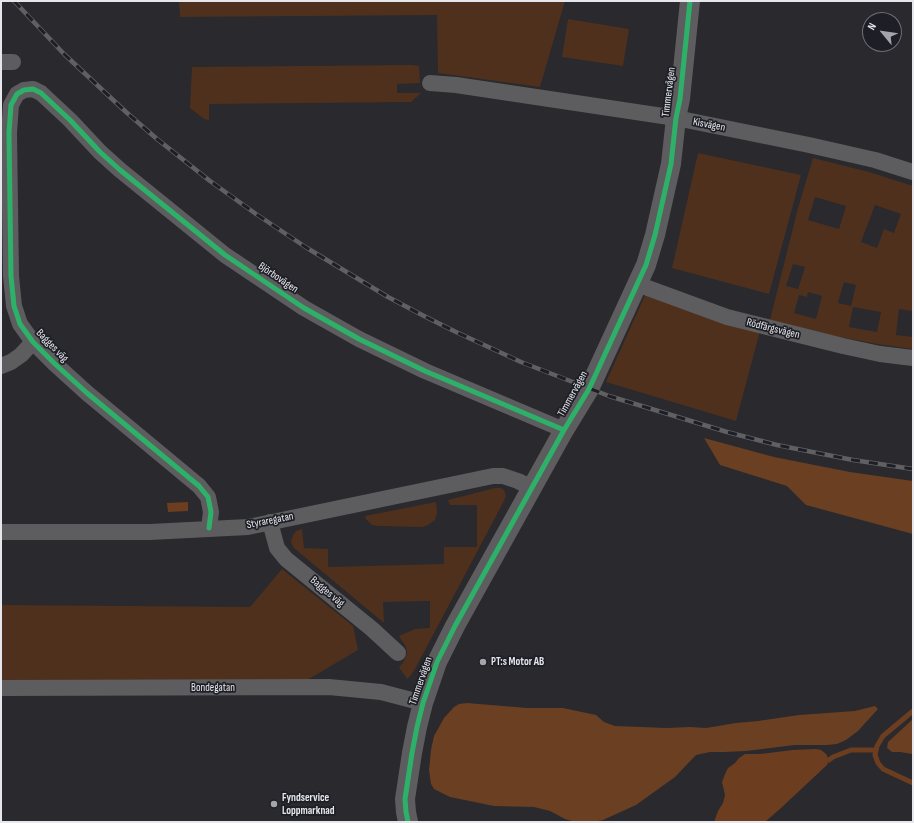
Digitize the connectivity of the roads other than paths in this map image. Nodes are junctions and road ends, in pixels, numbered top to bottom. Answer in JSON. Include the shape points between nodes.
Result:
{"nodes":[{"id":1,"x":690,"y":1,"type":"edge"},
{"id":2,"x":430,"y":83,"type":"dead end"},
{"id":3,"x":20,"y":92,"type":"joint"},
{"id":4,"x":676,"y":118,"type":"junction"},
{"id":5,"x":913,"y":172,"type":"edge"},
{"id":6,"x":6,"y":229,"type":"edge"},
{"id":7,"x":637,"y":284,"type":"junction"},
{"id":8,"x":33,"y":342,"type":"junction"},
{"id":9,"x":913,"y":358,"type":"edge"},
{"id":10,"x":1,"y":366,"type":"edge"},
{"id":11,"x":564,"y":430,"type":"junction"},
{"id":12,"x":532,"y":488,"type":"junction"},
{"id":13,"x":270,"y":522,"type":"junction"},
{"id":14,"x":209,"y":528,"type":"junction"},
{"id":15,"x":1,"y":532,"type":"edge"},
{"id":16,"x":398,"y":653,"type":"dead end"},
{"id":17,"x":1,"y":688,"type":"edge"},
{"id":18,"x":423,"y":703,"type":"junction"},
{"id":19,"x":408,"y":822,"type":"edge"}],
"edges":[{"from":1,"to":4,"type":"street","name":"Timmervägen"},
{"from":2,"to":4,"type":"street","name":"Kisvägen"},
{"from":3,"to":6,"type":"street","name":"Bagges väg","via":[[11,105]]},
{"from":3,"to":11,"type":"street","name":"Björbovägen","via":[[33,89],[41,93],[120,170],[225,255],[304,308],[359,339],[425,371]]},
{"from":4,"to":5,"type":"street","name":"Kisvägen","via":[[875,160]]},
{"from":4,"to":7,"type":"street","name":"Timmervägen","via":[[671,164],[655,235]]},
{"from":6,"to":8,"type":"street","name":"Bagges väg","via":[[14,306],[20,324]]},
{"from":7,"to":9,"type":"street","name":"Rödfärgsvägen","via":[[727,317],[843,346]]},
{"from":7,"to":11,"type":"street","name":"Timmervägen","via":[[589,389]]},
{"from":8,"to":10,"type":"street","via":[[21,355]]},
{"from":8,"to":14,"type":"street","name":"Bagges väg","via":[[87,393],[200,486],[208,497],[211,512]]},
{"from":11,"to":12,"type":"street","name":"Timmervägen"},
{"from":12,"to":13,"type":"street","name":"Styraregatan","via":[[503,476],[493,476]]},
{"from":12,"to":18,"type":"street","name":"Timmervägen","via":[[455,626],[437,662]]},
{"from":13,"to":14,"type":"street","name":"Styraregatan"},
{"from":13,"to":16,"type":"street","name":"Bagges väg","via":[[277,548],[286,559]]},
{"from":14,"to":15,"type":"street","name":"Styraregatan","via":[[150,532]]},
{"from":17,"to":18,"type":"street","name":"Bondegatan","via":[[329,688],[381,692]]},
{"from":18,"to":19,"type":"street","name":"Timmervägen","via":[[405,798]]}]}
